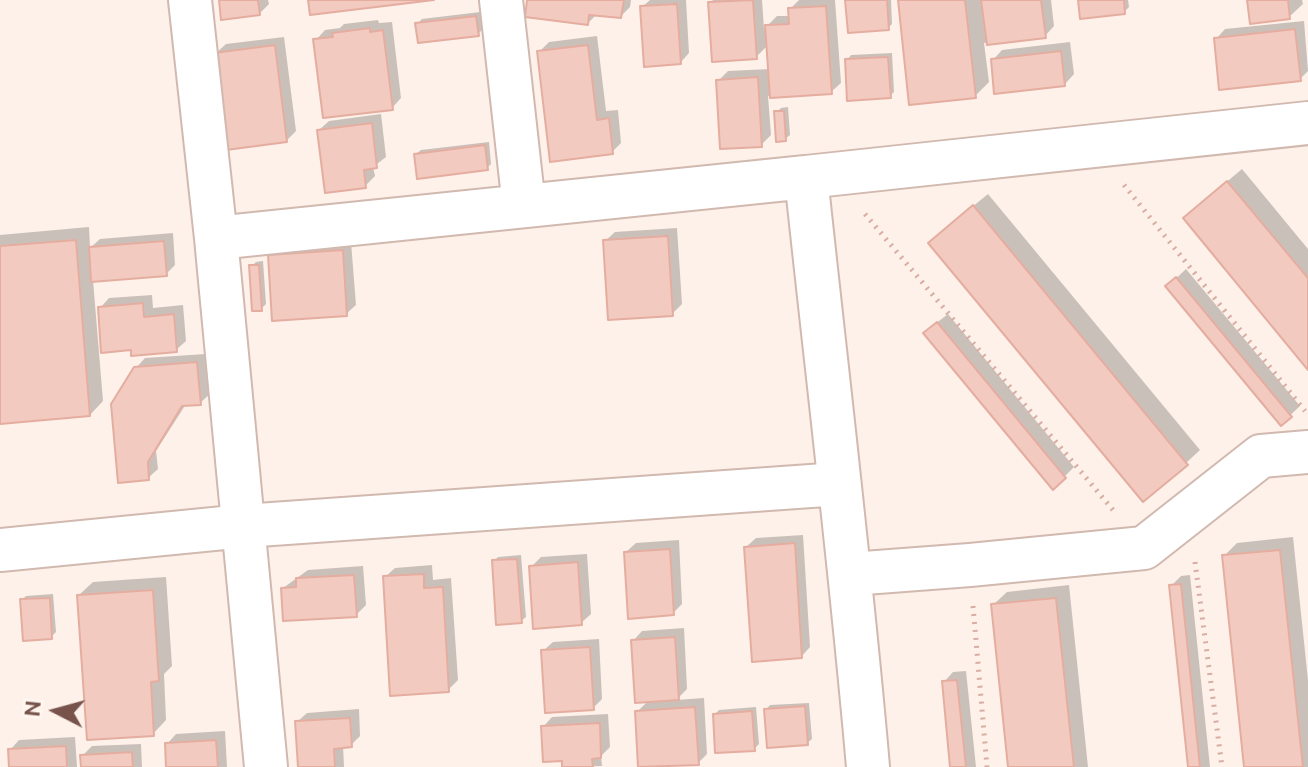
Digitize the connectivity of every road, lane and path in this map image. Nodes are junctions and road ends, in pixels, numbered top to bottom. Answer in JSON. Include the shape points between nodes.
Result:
{"nodes":[{"id":1,"x":190,"y":0,"type":"edge"},
{"id":2,"x":501,"y":0,"type":"edge"},
{"id":3,"x":1308,"y":123,"type":"edge"},
{"id":4,"x":1116,"y":175,"type":"dead end"},
{"id":5,"x":806,"y":177,"type":"junction"},
{"id":6,"x":524,"y":206,"type":"junction"},
{"id":7,"x":858,"y":206,"type":"dead end"},
{"id":8,"x":216,"y":238,"type":"junction"},
{"id":9,"x":1308,"y":415,"type":"edge"},
{"id":10,"x":1308,"y":452,"type":"edge"},
{"id":11,"x":839,"y":484,"type":"junction"},
{"id":12,"x":1189,"y":513,"type":"junction"},
{"id":13,"x":244,"y":526,"type":"junction"},
{"id":14,"x":1144,"y":548,"type":"junction"},
{"id":15,"x":0,"y":550,"type":"edge"},
{"id":16,"x":970,"y":565,"type":"junction"},
{"id":17,"x":851,"y":574,"type":"junction"},
{"id":18,"x":266,"y":767,"type":"edge"},
{"id":19,"x":868,"y":767,"type":"edge"},
{"id":20,"x":987,"y":767,"type":"edge"},
{"id":21,"x":1222,"y":767,"type":"edge"}],
"edges":[{"from":1,"to":8,"type":"street"},
{"from":2,"to":6,"type":"street"},
{"from":3,"to":5,"type":"street"},
{"from":4,"to":9,"type":"path"},
{"from":5,"to":6,"type":"street"},
{"from":5,"to":11,"type":"street"},
{"from":6,"to":8,"type":"street"},
{"from":7,"to":14,"type":"path"},
{"from":8,"to":13,"type":"street"},
{"from":10,"to":12,"type":"street","via":[[1261,456]]},
{"from":11,"to":13,"type":"street"},
{"from":11,"to":17,"type":"street"},
{"from":12,"to":14,"type":"street"},
{"from":12,"to":21,"type":"path"},
{"from":13,"to":15,"type":"street"},
{"from":13,"to":18,"type":"street"},
{"from":14,"to":16,"type":"street"},
{"from":16,"to":17,"type":"street"},
{"from":16,"to":20,"type":"path"},
{"from":17,"to":19,"type":"street"}]}
